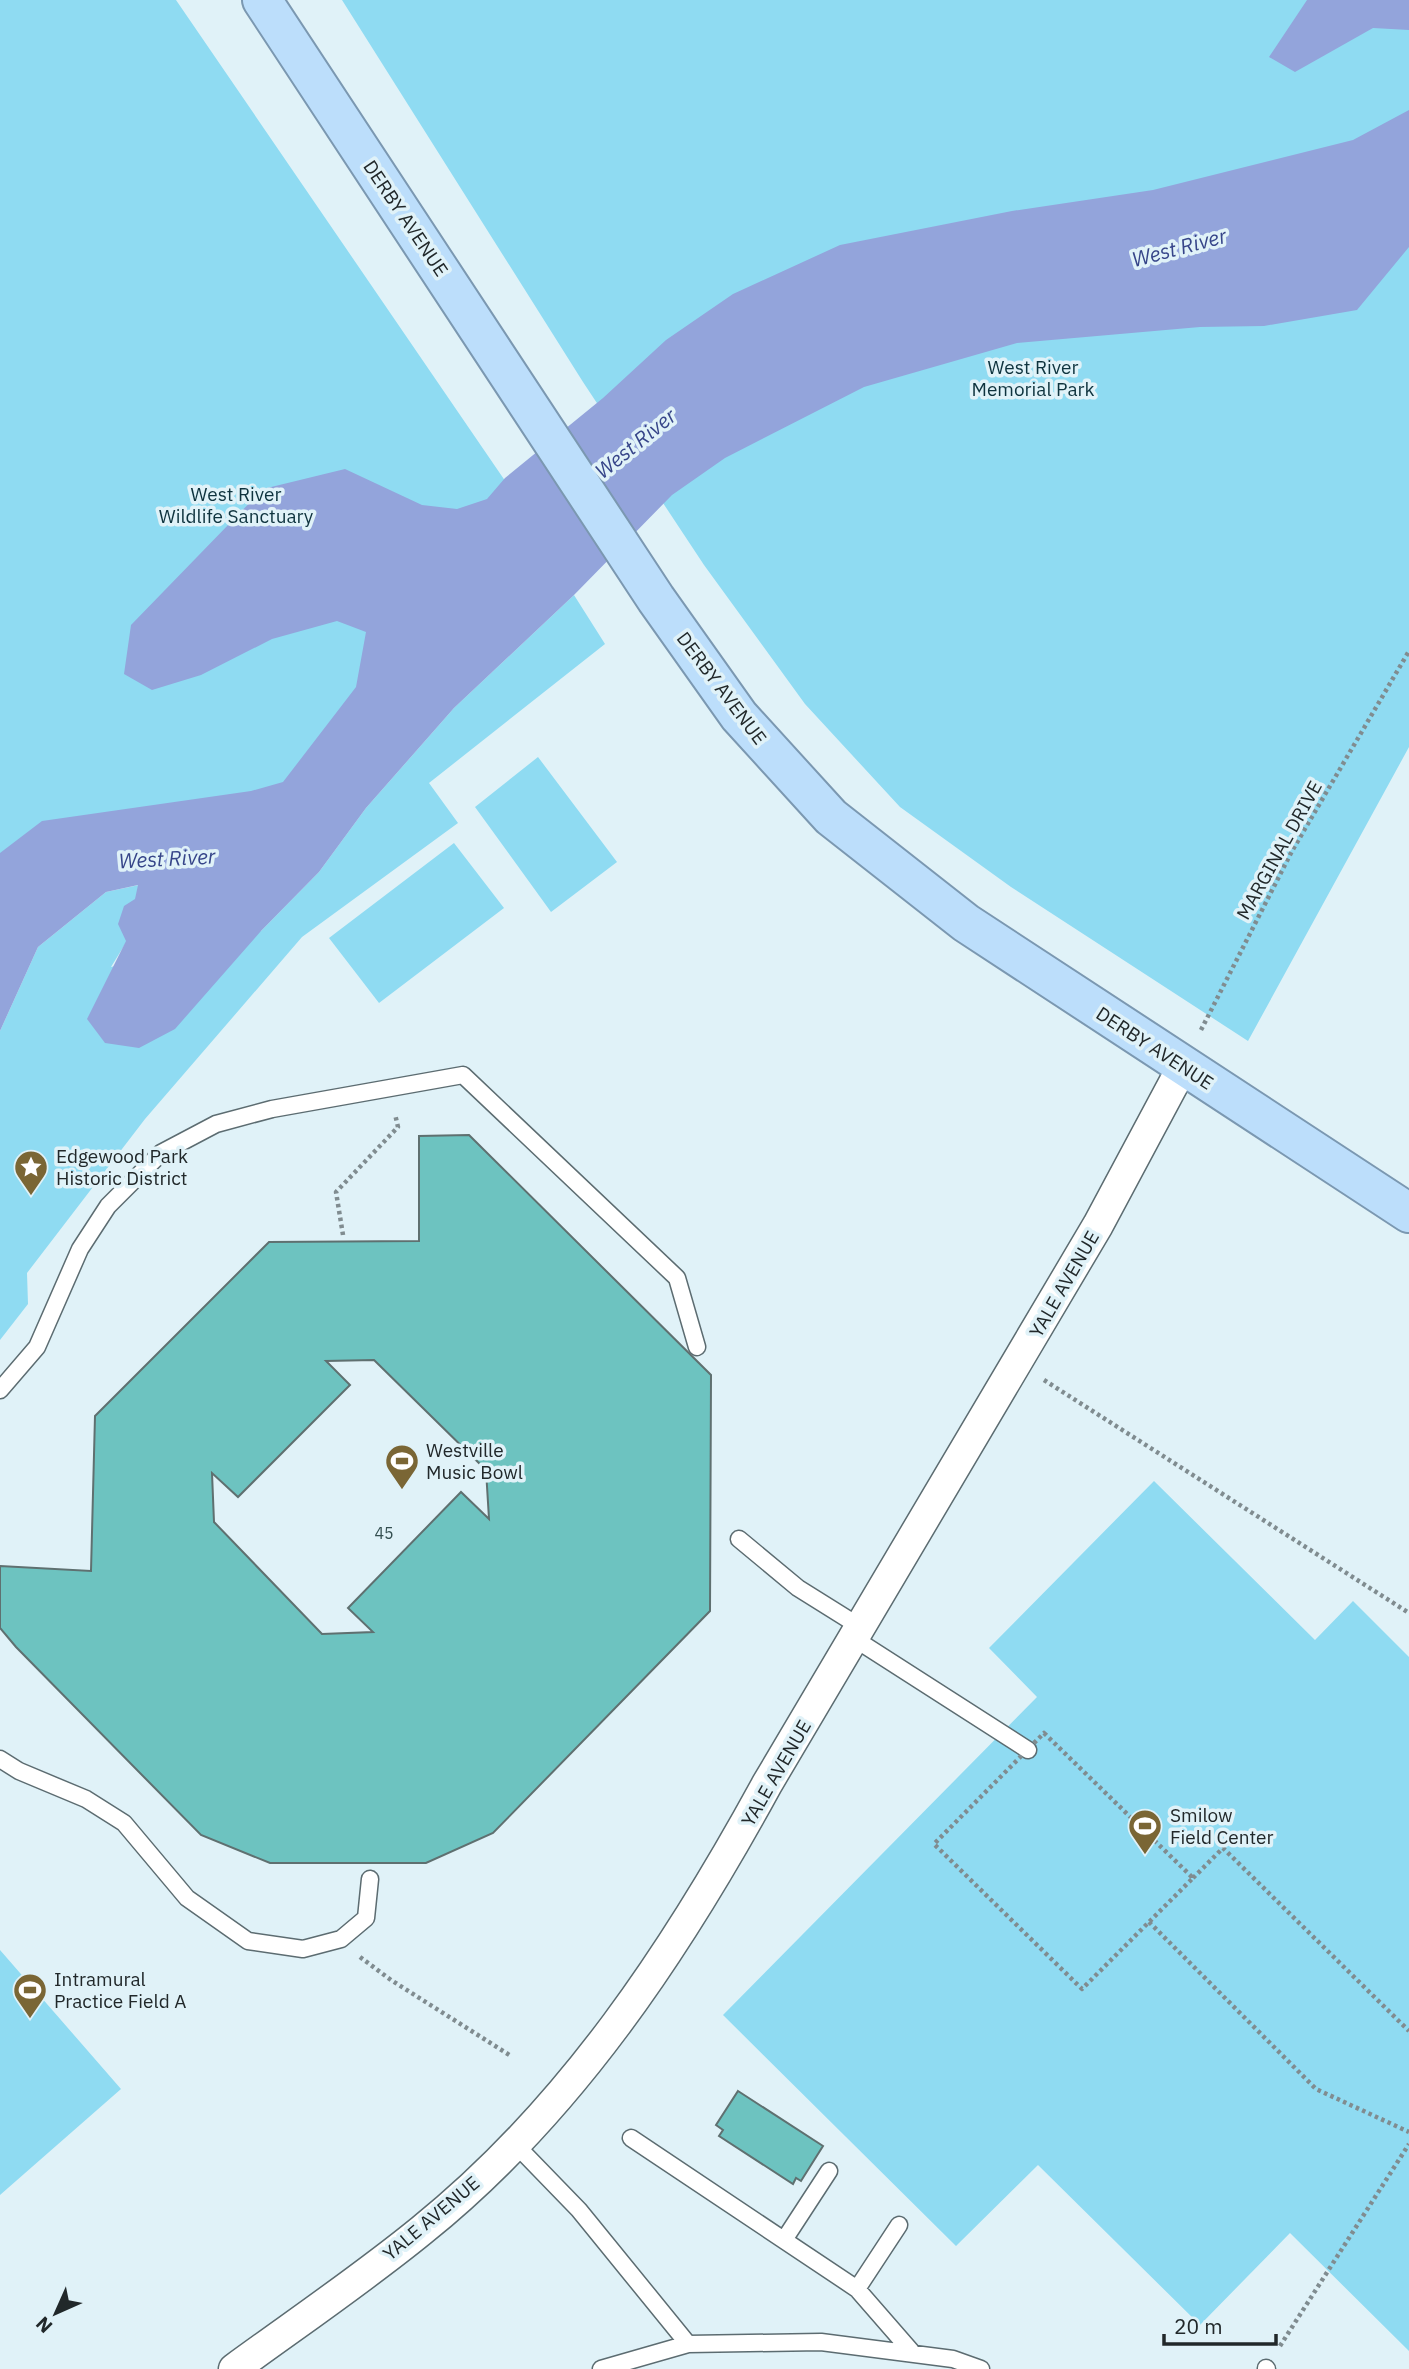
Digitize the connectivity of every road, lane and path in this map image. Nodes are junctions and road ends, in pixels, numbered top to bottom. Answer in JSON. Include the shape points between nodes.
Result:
{"nodes":[{"id":1,"x":262,"y":0,"type":"edge"},
{"id":2,"x":1409,"y":651,"type":"edge"},
{"id":3,"x":1183,"y":1066,"type":"junction"},
{"id":4,"x":391,"y":1090,"type":"junction"},
{"id":5,"x":1409,"y":1213,"type":"edge"},
{"id":6,"x":343,"y":1235,"type":"dead end"},
{"id":7,"x":697,"y":1347,"type":"dead end"},
{"id":8,"x":1018,"y":1362,"type":"junction"},
{"id":9,"x":0,"y":1390,"type":"edge"},
{"id":10,"x":739,"y":1539,"type":"dead end"},
{"id":11,"x":1409,"y":1613,"type":"edge"},
{"id":12,"x":858,"y":1633,"type":"junction"},
{"id":13,"x":1028,"y":1749,"type":"junction"},
{"id":14,"x":0,"y":1759,"type":"edge"},
{"id":15,"x":1193,"y":1878,"type":"junction"},
{"id":16,"x":370,"y":1879,"type":"dead end"},
{"id":17,"x":1149,"y":1922,"type":"junction"},
{"id":18,"x":341,"y":1939,"type":"junction"},
{"id":19,"x":1409,"y":2031,"type":"edge"},
{"id":20,"x":511,"y":2056,"type":"dead end"},
{"id":21,"x":1409,"y":2132,"type":"edge"},
{"id":22,"x":631,"y":2138,"type":"dead end"},
{"id":23,"x":515,"y":2144,"type":"junction"},
{"id":24,"x":1409,"y":2144,"type":"edge"},
{"id":25,"x":829,"y":2171,"type":"dead end"},
{"id":26,"x":899,"y":2225,"type":"dead end"},
{"id":27,"x":784,"y":2240,"type":"junction"},
{"id":28,"x":857,"y":2289,"type":"junction"},
{"id":29,"x":688,"y":2344,"type":"junction"},
{"id":30,"x":911,"y":2351,"type":"junction"},
{"id":31,"x":1267,"y":2368,"type":"edge"},
{"id":32,"x":234,"y":2369,"type":"edge"},
{"id":33,"x":601,"y":2369,"type":"edge"},
{"id":34,"x":981,"y":2369,"type":"edge"}],
"edges":[{"from":1,"to":3,"type":"highway","name":"DERBY AVENUE","via":[[656,599],[739,716],[831,817],[966,923]]},
{"from":2,"to":3,"type":"path","name":"MARGINAL DRIVE","via":[[1292,851]]},
{"from":3,"to":5,"type":"highway","name":"DERBY AVENUE"},
{"from":3,"to":8,"type":"street","name":"YALE AVENUE"},
{"from":4,"to":6,"type":"path","via":[[397,1126],[336,1192]]},
{"from":4,"to":7,"type":"lane","via":[[463,1075],[677,1278]]},
{"from":4,"to":9,"type":"lane","via":[[216,1124],[161,1153],[108,1206],[80,1249],[37,1347]]},
{"from":8,"to":11,"type":"path"},
{"from":8,"to":12,"type":"street","name":"YALE AVENUE"},
{"from":10,"to":12,"type":"lane"},
{"from":12,"to":13,"type":"lane"},
{"from":12,"to":23,"type":"street","name":"YALE AVENUE","via":[[669,1951],[580,2070]]},
{"from":13,"to":15,"type":"path","via":[[1044,1733]]},
{"from":13,"to":17,"type":"path","via":[[934,1844],[1082,1989]]},
{"from":14,"to":18,"type":"lane","via":[[86,1799],[124,1823],[187,1898],[248,1941],[303,1950]]},
{"from":15,"to":17,"type":"path"},
{"from":15,"to":19,"type":"path","via":[[1223,1848]]},
{"from":16,"to":18,"type":"lane","via":[[366,1918]]},
{"from":17,"to":21,"type":"path","via":[[1316,2089]]},
{"from":18,"to":20,"type":"path","via":[[391,1980]]},
{"from":22,"to":27,"type":"lane"},
{"from":23,"to":29,"type":"lane","via":[[579,2210]]},
{"from":23,"to":32,"type":"street","name":"YALE AVENUE","via":[[423,2229]]},
{"from":24,"to":31,"type":"path"},
{"from":25,"to":27,"type":"lane"},
{"from":26,"to":28,"type":"lane"},
{"from":27,"to":28,"type":"lane"},
{"from":28,"to":30,"type":"lane"},
{"from":29,"to":30,"type":"lane","via":[[821,2342]]},
{"from":29,"to":33,"type":"lane"},
{"from":30,"to":34,"type":"lane","via":[[953,2358]]}]}
